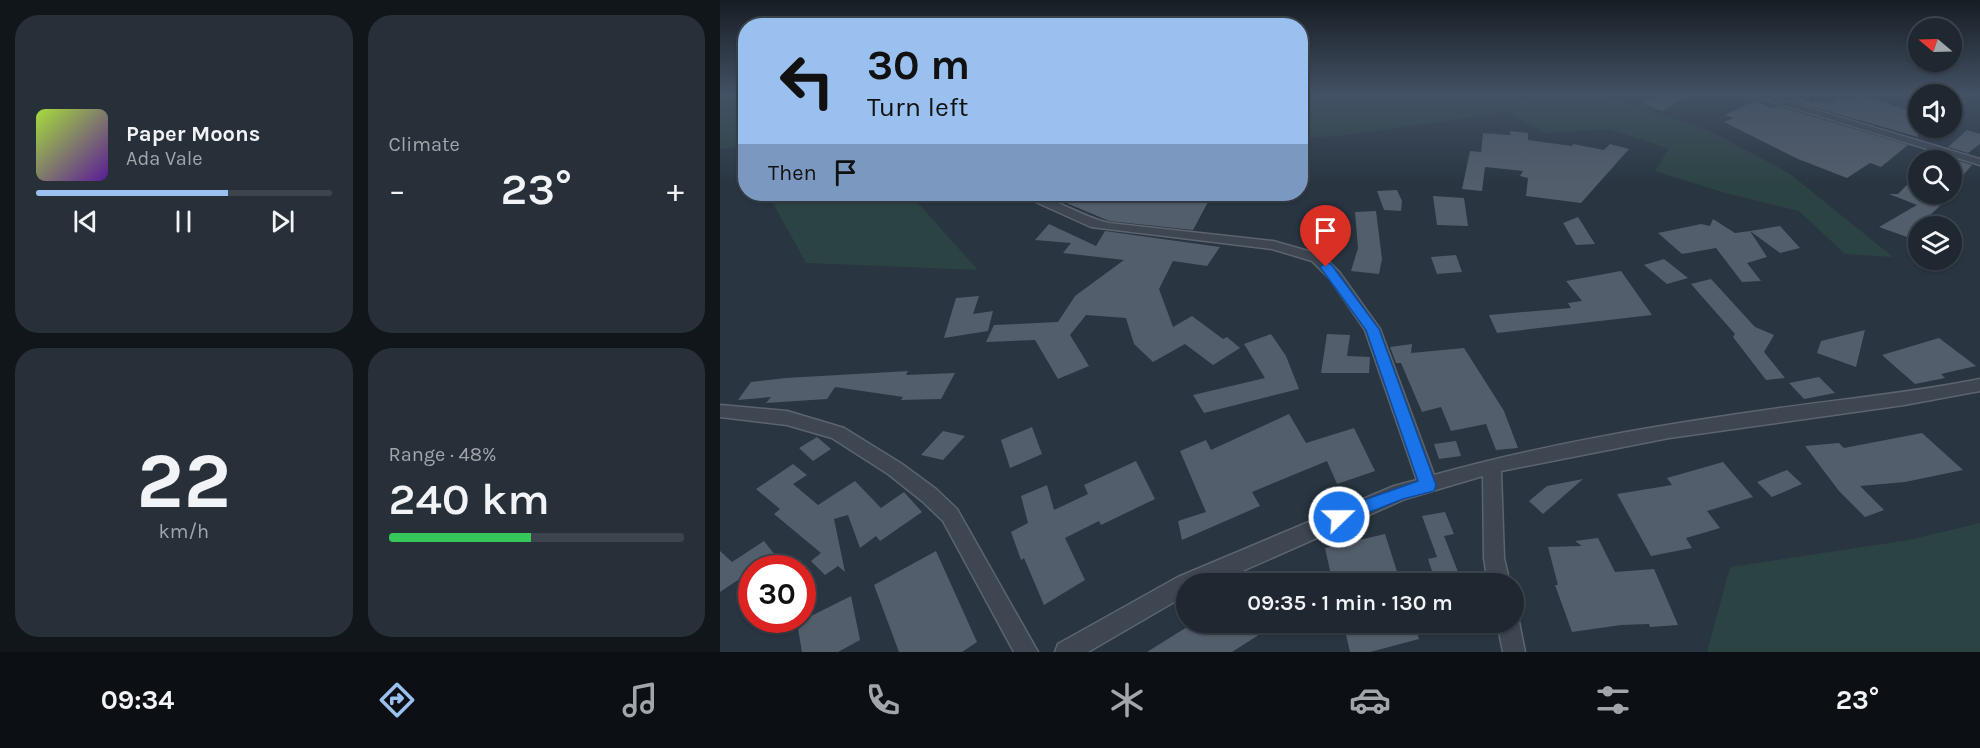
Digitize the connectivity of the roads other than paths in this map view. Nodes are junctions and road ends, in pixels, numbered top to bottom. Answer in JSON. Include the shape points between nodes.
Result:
{"nodes":[{"id":1,"x":1854,"y":124,"type":"edge"},
{"id":2,"x":1980,"y":162,"type":"edge"},
{"id":3,"x":1040,"y":201,"type":"edge"},
{"id":4,"x":1980,"y":385,"type":"edge"},
{"id":5,"x":720,"y":411,"type":"edge"},
{"id":6,"x":1492,"y":466,"type":"junction"},
{"id":7,"x":1428,"y":485,"type":"junction"},
{"id":8,"x":1212,"y":573,"type":"edge"},
{"id":9,"x":1497,"y":573,"type":"edge"},
{"id":10,"x":1176,"y":590,"type":"edge"},
{"id":11,"x":1510,"y":633,"type":"edge"},
{"id":12,"x":1027,"y":652,"type":"edge"},
{"id":13,"x":1066,"y":652,"type":"edge"},
{"id":14,"x":1514,"y":652,"type":"edge"}],
"edges":[{"from":1,"to":2,"type":"street"},
{"from":3,"to":7,"type":"street","via":[[1109,227],[1273,246],[1317,258],[1335,276],[1372,329]]},
{"from":4,"to":6,"type":"street","via":[[1919,399],[1777,415],[1571,447]]},
{"from":5,"to":12,"type":"street","via":[[787,418],[838,433],[929,495],[950,515]]},
{"from":6,"to":7,"type":"street"},
{"from":6,"to":9,"type":"street"},
{"from":7,"to":8,"type":"street","via":[[1339,517]]},
{"from":10,"to":13,"type":"street"},
{"from":11,"to":14,"type":"street"}]}
